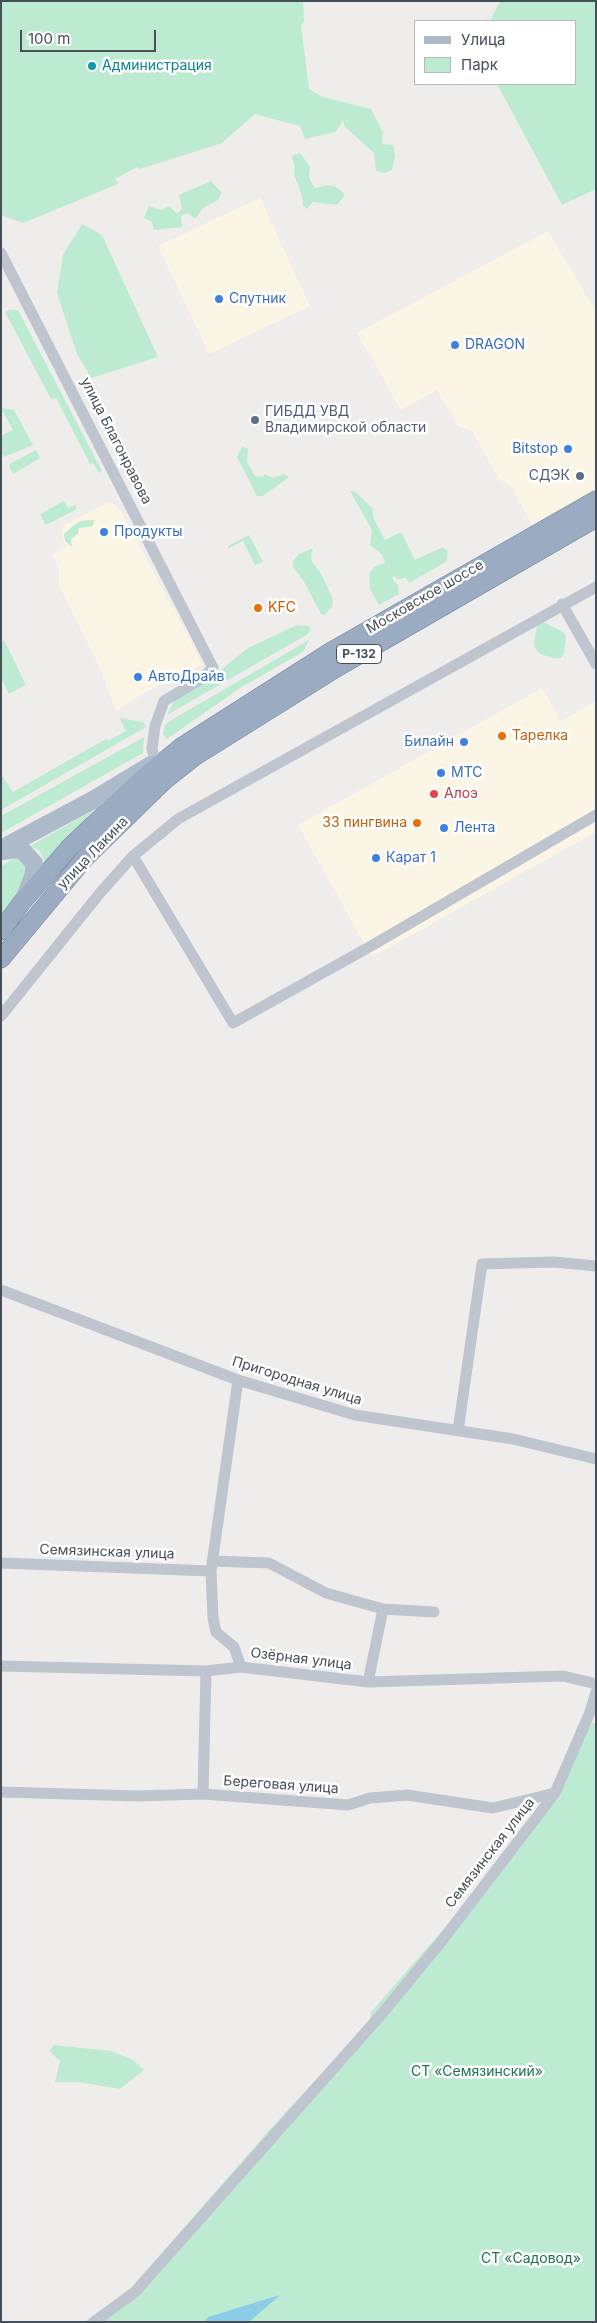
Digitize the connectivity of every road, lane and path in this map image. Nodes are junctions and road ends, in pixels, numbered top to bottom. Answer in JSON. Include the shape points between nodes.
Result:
{"nodes":[{"id":1,"x":1,"y":253,"type":"edge"},
{"id":2,"x":596,"y":500,"type":"edge"},
{"id":3,"x":596,"y":518,"type":"edge"},
{"id":4,"x":596,"y":587,"type":"edge"},
{"id":5,"x":562,"y":604,"type":"junction"},
{"id":6,"x":596,"y":664,"type":"edge"},
{"id":7,"x":188,"y":752,"type":"junction"},
{"id":8,"x":157,"y":767,"type":"junction"},
{"id":9,"x":104,"y":799,"type":"junction"},
{"id":10,"x":596,"y":815,"type":"edge"},
{"id":11,"x":112,"y":831,"type":"junction"},
{"id":12,"x":1,"y":851,"type":"edge"},
{"id":13,"x":133,"y":856,"type":"junction"},
{"id":14,"x":23,"y":901,"type":"junction"},
{"id":15,"x":1,"y":931,"type":"edge"},
{"id":16,"x":1,"y":959,"type":"edge"},
{"id":17,"x":1,"y":1016,"type":"edge"},
{"id":18,"x":596,"y":1266,"type":"edge"},
{"id":19,"x":1,"y":1290,"type":"edge"},
{"id":20,"x":238,"y":1380,"type":"junction"},
{"id":21,"x":458,"y":1431,"type":"junction"},
{"id":22,"x":596,"y":1459,"type":"edge"},
{"id":23,"x":1,"y":1563,"type":"edge"},
{"id":24,"x":212,"y":1566,"type":"junction"},
{"id":25,"x":383,"y":1609,"type":"junction"},
{"id":26,"x":434,"y":1612,"type":"dead end"},
{"id":27,"x":1,"y":1666,"type":"edge"},
{"id":28,"x":241,"y":1667,"type":"junction"},
{"id":29,"x":206,"y":1671,"type":"junction"},
{"id":30,"x":368,"y":1682,"type":"junction"},
{"id":31,"x":596,"y":1684,"type":"edge"},
{"id":32,"x":596,"y":1692,"type":"edge"},
{"id":33,"x":1,"y":1792,"type":"edge"},
{"id":34,"x":555,"y":1793,"type":"junction"},
{"id":35,"x":203,"y":1794,"type":"junction"},
{"id":36,"x":94,"y":2322,"type":"edge"}],
"edges":[{"from":1,"to":8,"type":"street","name":"улица Благонравова","via":[[214,668],[164,701],[154,726],[152,750]]},
{"from":2,"to":7,"type":"highway","name":"Московское шоссе","number":"Р-132","via":[[330,652]]},
{"from":3,"to":7,"type":"highway","name":"Московское шоссе","number":"Р-132"},
{"from":4,"to":5,"type":"street"},
{"from":5,"to":6,"type":"street"},
{"from":5,"to":13,"type":"street","via":[[199,806]]},
{"from":7,"to":8,"type":"main road"},
{"from":7,"to":11,"type":"highway","name":"улица Лакина","number":"Р-132","via":[[165,780]]},
{"from":8,"to":9,"type":"main road"},
{"from":8,"to":9,"type":"highway","name":"улица Лакина","via":[[142,779]]},
{"from":8,"to":11,"type":"main road"},
{"from":9,"to":11,"type":"main road","via":[[118,814]]},
{"from":9,"to":12,"type":"main road"},
{"from":9,"to":14,"type":"highway","name":"улица Лакина","via":[[70,847]]},
{"from":10,"to":13,"type":"street","via":[[233,1023]]},
{"from":11,"to":16,"type":"highway","name":"улица Лакина","number":"Р-132","via":[[60,886]]},
{"from":12,"to":14,"type":"main road","via":[[23,851],[34,863],[34,874]]},
{"from":13,"to":17,"type":"street"},
{"from":14,"to":15,"type":"highway","name":"улица Лакина"},
{"from":18,"to":21,"type":"street","via":[[554,1262],[482,1264]]},
{"from":19,"to":20,"type":"street","name":"Пригородная улица"},
{"from":20,"to":21,"type":"street","name":"Пригородная улица","via":[[355,1415]]},
{"from":20,"to":24,"type":"street"},
{"from":21,"to":22,"type":"street","name":"Пригородная улица","via":[[513,1439]]},
{"from":23,"to":24,"type":"street","name":"Семязинская улица"},
{"from":24,"to":25,"type":"street","name":"Семязинская улица","via":[[269,1564],[326,1593]]},
{"from":24,"to":28,"type":"street","via":[[216,1632],[234,1647]]},
{"from":25,"to":26,"type":"street","name":"Семязинская улица"},
{"from":25,"to":30,"type":"street"},
{"from":27,"to":29,"type":"street","name":"Озёрная улица"},
{"from":28,"to":29,"type":"street","name":"Озёрная улица"},
{"from":28,"to":30,"type":"street","name":"Озёрная улица"},
{"from":29,"to":35,"type":"street"},
{"from":30,"to":31,"type":"street","name":"Озёрная улица","via":[[563,1676]]},
{"from":32,"to":34,"type":"street","name":"Семязинская улица"},
{"from":33,"to":35,"type":"street","name":"Береговая улица","via":[[138,1796]]},
{"from":34,"to":35,"type":"street","name":"Береговая улица","via":[[493,1808],[407,1795],[370,1798],[348,1805]]},
{"from":34,"to":36,"type":"street","name":"Семязинская улица","via":[[380,2016],[135,2292]]}]}
